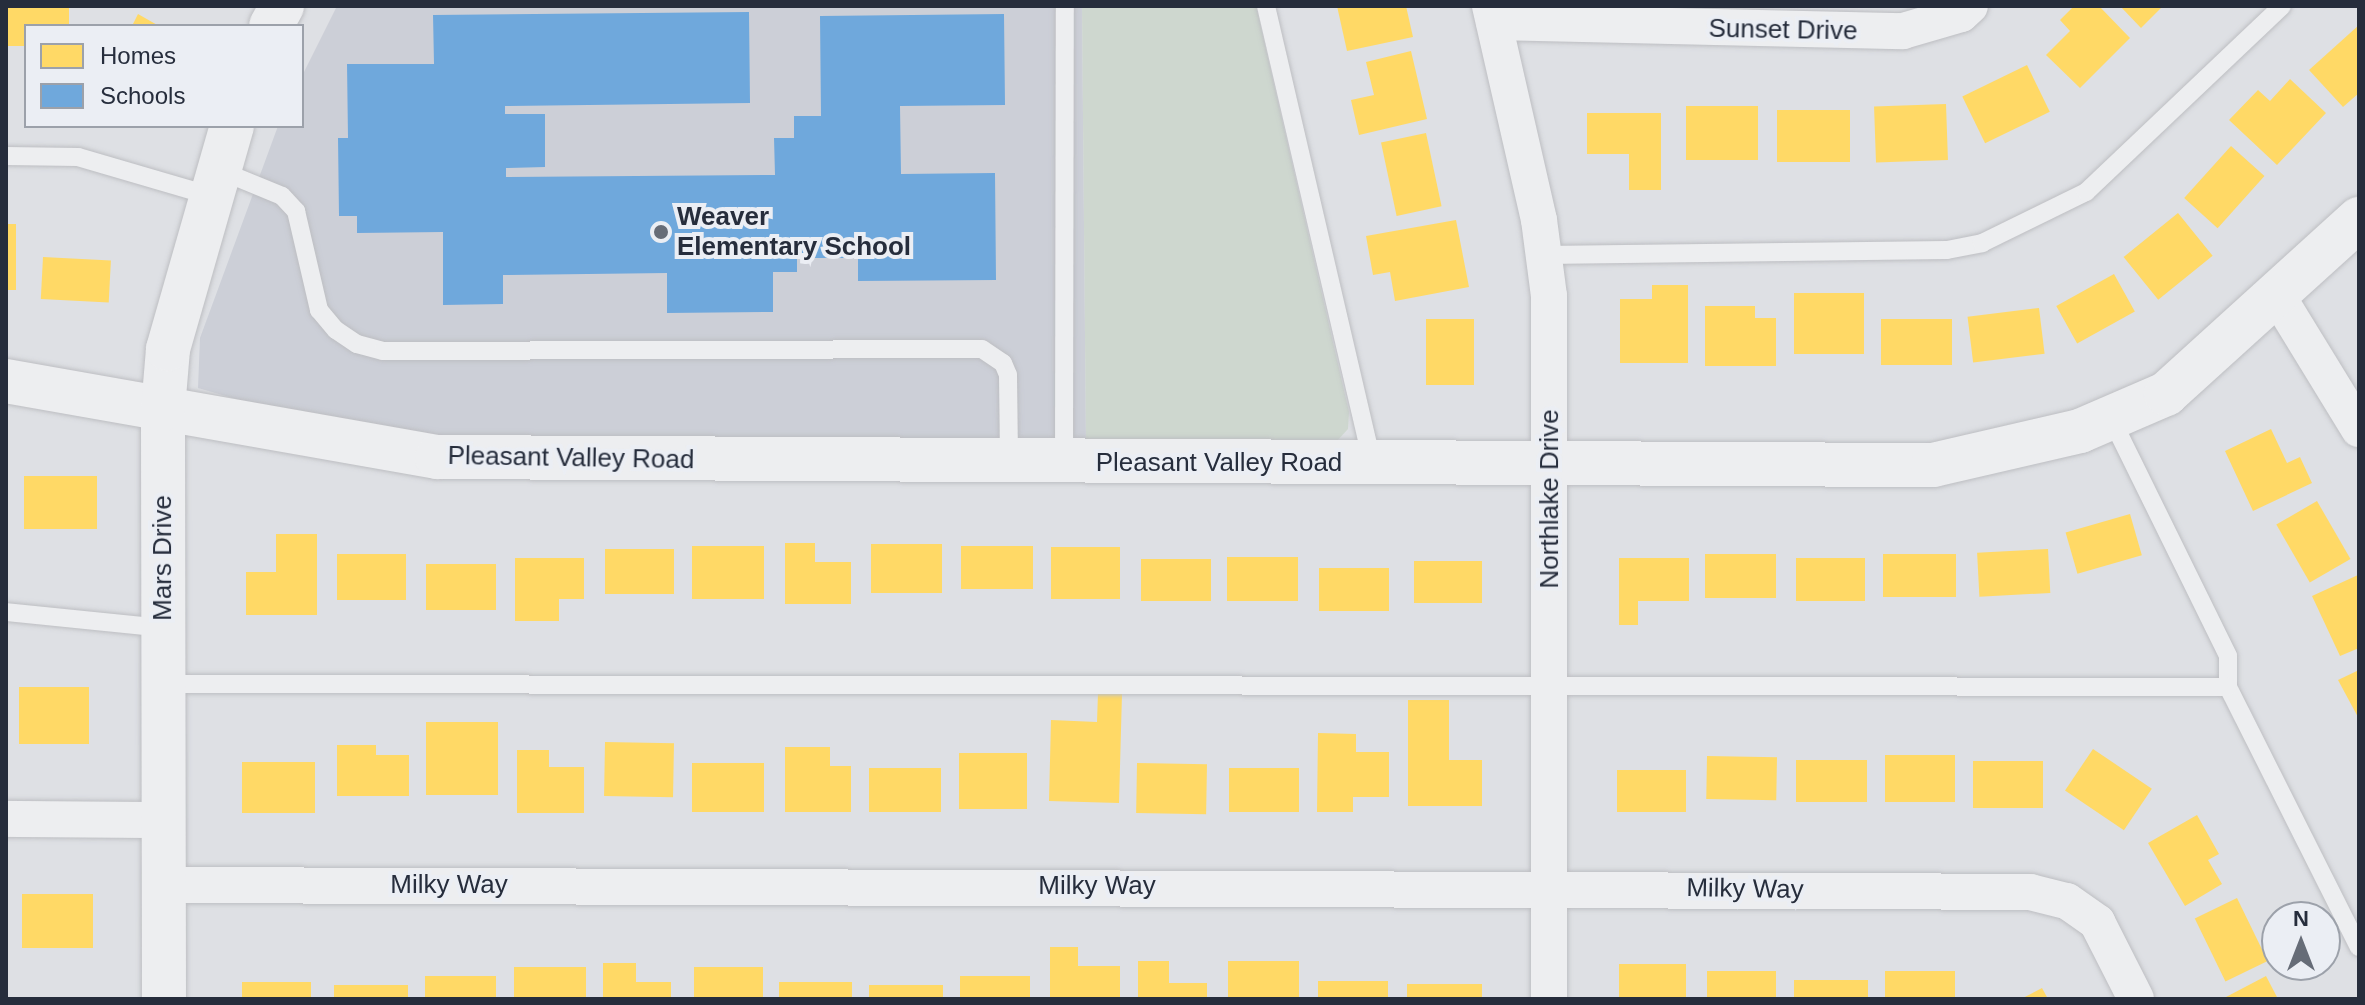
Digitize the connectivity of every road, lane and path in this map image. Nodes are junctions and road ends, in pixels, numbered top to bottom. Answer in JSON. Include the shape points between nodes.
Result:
{"nodes":[{"id":1,"x":282,"y":6,"type":"edge"},
{"id":2,"x":1065,"y":6,"type":"edge"},
{"id":3,"x":1266,"y":6,"type":"edge"},
{"id":4,"x":1970,"y":6,"type":"edge"},
{"id":5,"x":2282,"y":6,"type":"edge"},
{"id":6,"x":1492,"y":14,"type":"edge"},
{"id":7,"x":272,"y":24,"type":"edge"},
{"id":8,"x":231,"y":128,"type":"edge"},
{"id":9,"x":6,"y":156,"type":"edge"},
{"id":10,"x":214,"y":182,"type":"junction"},
{"id":11,"x":2359,"y":219,"type":"edge"},
{"id":12,"x":1544,"y":255,"type":"junction"},
{"id":13,"x":2278,"y":297,"type":"junction"},
{"id":14,"x":6,"y":381,"type":"edge"},
{"id":15,"x":163,"y":409,"type":"junction"},
{"id":16,"x":2111,"y":418,"type":"junction"},
{"id":17,"x":2359,"y":429,"type":"edge"},
{"id":18,"x":1009,"y":462,"type":"junction"},
{"id":19,"x":1064,"y":462,"type":"junction"},
{"id":20,"x":1372,"y":463,"type":"junction"},
{"id":21,"x":1551,"y":464,"type":"junction"},
{"id":22,"x":6,"y":612,"type":"edge"},
{"id":23,"x":163,"y":628,"type":"junction"},
{"id":24,"x":163,"y":684,"type":"junction"},
{"id":25,"x":2228,"y":687,"type":"junction"},
{"id":26,"x":1550,"y":688,"type":"junction"},
{"id":27,"x":6,"y":819,"type":"edge"},
{"id":28,"x":163,"y":820,"type":"junction"},
{"id":29,"x":164,"y":885,"type":"junction"},
{"id":30,"x":1550,"y":887,"type":"junction"},
{"id":31,"x":2359,"y":947,"type":"edge"},
{"id":32,"x":164,"y":999,"type":"edge"},
{"id":33,"x":1549,"y":999,"type":"edge"},
{"id":34,"x":2136,"y":999,"type":"edge"}],
"edges":[{"from":1,"to":7,"type":"street"},
{"from":2,"to":19,"type":"lane"},
{"from":3,"to":20,"type":"lane"},
{"from":4,"to":6,"type":"street","name":"Sunset Drive","via":[[1961,14],[1903,31]]},
{"from":5,"to":12,"type":"lane","via":[[2086,192],[1982,243],[1947,250]]},
{"from":6,"to":12,"type":"street","name":"Northlake Drive"},
{"from":8,"to":10,"type":"street","name":"Mars Drive"},
{"from":9,"to":10,"type":"lane","via":[[78,157]]},
{"from":10,"to":15,"type":"street","name":"Mars Drive","via":[[168,349]]},
{"from":10,"to":18,"type":"lane","via":[[282,196],[296,211],[319,310],[357,344],[383,351],[982,349],[1003,363],[1008,375]]},
{"from":11,"to":13,"type":"street","name":"Pleasant Valley Road"},
{"from":12,"to":21,"type":"street","name":"Northlake Drive"},
{"from":13,"to":16,"type":"street","name":"Pleasant Valley Road","via":[[2166,394]]},
{"from":13,"to":17,"type":"street"},
{"from":14,"to":15,"type":"street","name":"Pleasant Valley Road"},
{"from":15,"to":18,"type":"street","name":"Pleasant Valley Road","via":[[437,457]]},
{"from":15,"to":23,"type":"street","name":"Mars Drive"},
{"from":16,"to":21,"type":"street","name":"Pleasant Valley Road","via":[[2080,431],[1933,465]]},
{"from":16,"to":25,"type":"lane","via":[[2228,656]]},
{"from":18,"to":19,"type":"street","name":"Pleasant Valley Road"},
{"from":19,"to":20,"type":"street","name":"Pleasant Valley Road"},
{"from":20,"to":21,"type":"street","name":"Pleasant Valley Road"},
{"from":21,"to":26,"type":"street","name":"Northlake Drive"},
{"from":22,"to":23,"type":"lane"},
{"from":23,"to":24,"type":"street","name":"Mars Drive"},
{"from":24,"to":26,"type":"lane"},
{"from":24,"to":28,"type":"street","name":"Mars Drive"},
{"from":25,"to":26,"type":"lane"},
{"from":25,"to":31,"type":"lane"},
{"from":26,"to":30,"type":"street","name":"Northlake Drive"},
{"from":27,"to":28,"type":"street"},
{"from":28,"to":29,"type":"street","name":"Mars Drive"},
{"from":29,"to":30,"type":"street","name":"Milky Way"},
{"from":29,"to":32,"type":"street","name":"Mars Drive"},
{"from":30,"to":33,"type":"street","name":"Northlake Drive"},
{"from":30,"to":34,"type":"street","name":"Milky Way","via":[[2030,892],[2067,901],[2097,922]]}]}
